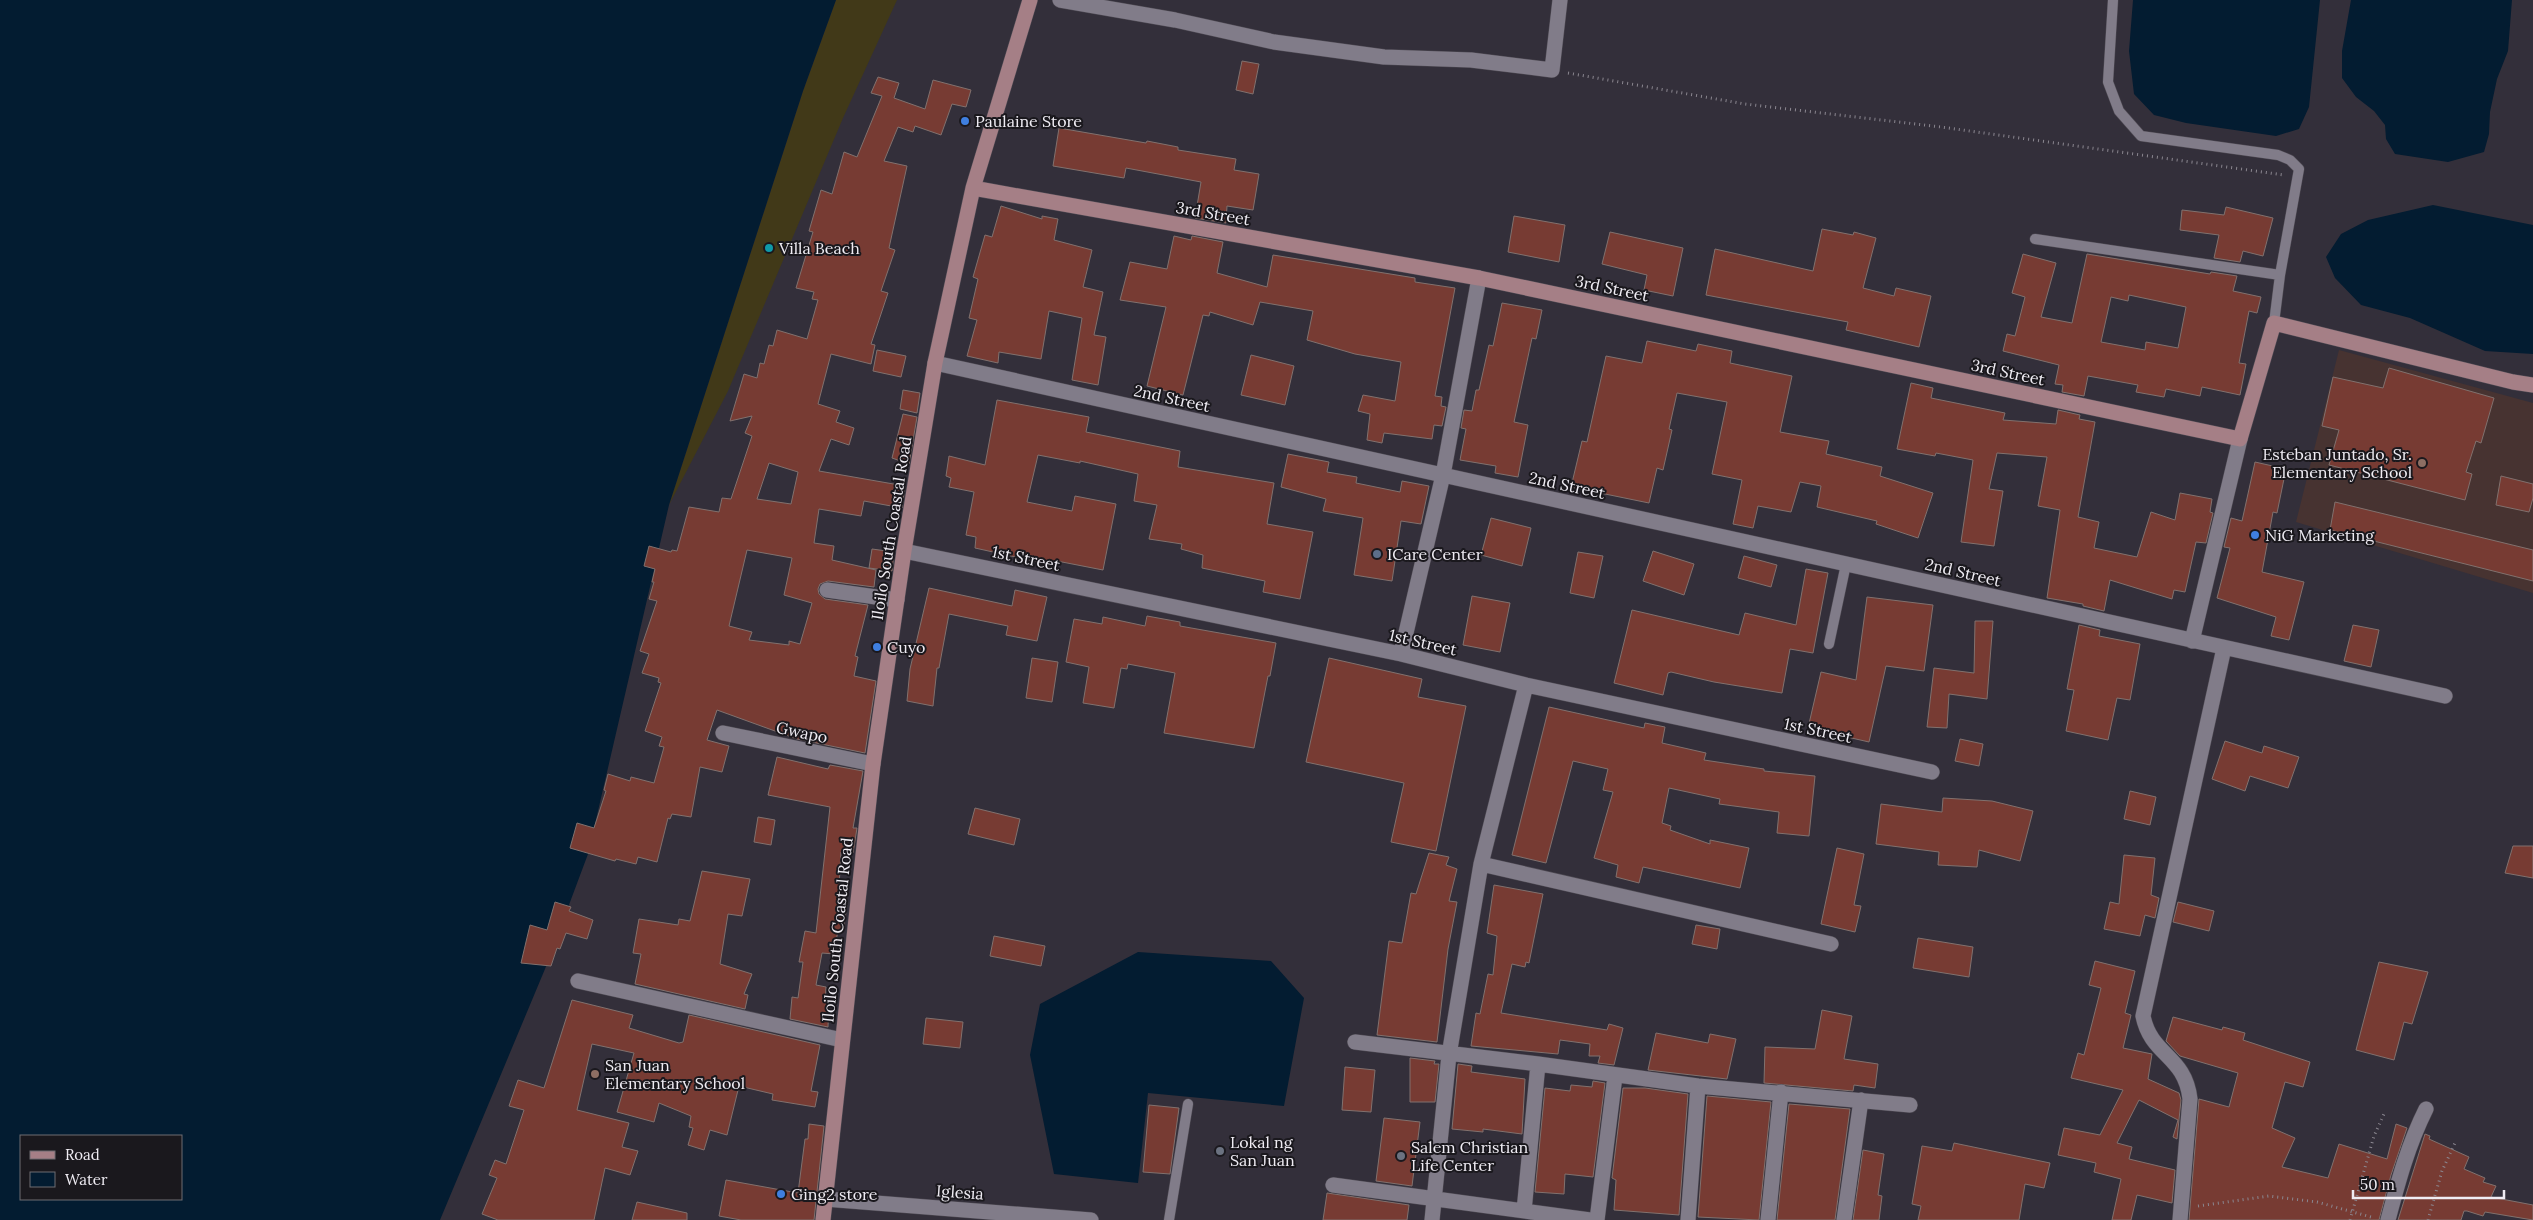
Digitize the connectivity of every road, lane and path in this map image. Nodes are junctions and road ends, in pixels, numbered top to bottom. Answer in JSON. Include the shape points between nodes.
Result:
{"nodes":[{"id":1,"x":1030,"y":0,"type":"edge"},
{"id":2,"x":1060,"y":0,"type":"edge"},
{"id":3,"x":1560,"y":0,"type":"edge"},
{"id":4,"x":2114,"y":0,"type":"edge"},
{"id":5,"x":1552,"y":70,"type":"junction"},
{"id":6,"x":2297,"y":177,"type":"junction"},
{"id":7,"x":973,"y":188,"type":"junction"},
{"id":8,"x":2035,"y":239,"type":"dead end"},
{"id":9,"x":2280,"y":275,"type":"junction"},
{"id":10,"x":1479,"y":278,"type":"junction"},
{"id":11,"x":2274,"y":323,"type":"junction"},
{"id":12,"x":935,"y":363,"type":"junction"},
{"id":13,"x":2533,"y":385,"type":"edge"},
{"id":14,"x":2240,"y":439,"type":"junction"},
{"id":15,"x":1443,"y":475,"type":"junction"},
{"id":16,"x":904,"y":551,"type":"junction"},
{"id":17,"x":1846,"y":564,"type":"junction"},
{"id":18,"x":827,"y":590,"type":"dead end"},
{"id":19,"x":897,"y":600,"type":"junction"},
{"id":20,"x":2192,"y":641,"type":"junction"},
{"id":21,"x":1829,"y":644,"type":"dead end"},
{"id":22,"x":2224,"y":648,"type":"junction"},
{"id":23,"x":1401,"y":654,"type":"junction"},
{"id":24,"x":1526,"y":685,"type":"junction"},
{"id":25,"x":2445,"y":696,"type":"dead end"},
{"id":26,"x":723,"y":733,"type":"dead end"},
{"id":27,"x":873,"y":764,"type":"junction"},
{"id":28,"x":1932,"y":772,"type":"dead end"},
{"id":29,"x":1480,"y":864,"type":"junction"},
{"id":30,"x":1830,"y":944,"type":"dead end"},
{"id":31,"x":578,"y":982,"type":"dead end"},
{"id":32,"x":842,"y":1040,"type":"junction"},
{"id":33,"x":1355,"y":1042,"type":"dead end"},
{"id":34,"x":1449,"y":1055,"type":"junction"},
{"id":35,"x":1538,"y":1064,"type":"junction"},
{"id":36,"x":1615,"y":1076,"type":"junction"},
{"id":37,"x":1698,"y":1086,"type":"junction"},
{"id":38,"x":1781,"y":1092,"type":"junction"},
{"id":39,"x":1861,"y":1100,"type":"junction"},
{"id":40,"x":1188,"y":1104,"type":"dead end"},
{"id":41,"x":1910,"y":1105,"type":"dead end"},
{"id":42,"x":2426,"y":1109,"type":"dead end"},
{"id":43,"x":2384,"y":1114,"type":"dead end"},
{"id":44,"x":2455,"y":1143,"type":"dead end"},
{"id":45,"x":1333,"y":1185,"type":"dead end"},
{"id":46,"x":1434,"y":1198,"type":"junction"},
{"id":47,"x":825,"y":1199,"type":"junction"},
{"id":48,"x":1524,"y":1211,"type":"junction"},
{"id":49,"x":2353,"y":1212,"type":"junction"},
{"id":50,"x":2182,"y":1214,"type":"edge"},
{"id":51,"x":1024,"y":1217,"type":"edge"},
{"id":52,"x":2380,"y":1219,"type":"edge"},
{"id":53,"x":823,"y":1220,"type":"edge"},
{"id":54,"x":1091,"y":1220,"type":"edge"},
{"id":55,"x":1169,"y":1220,"type":"edge"},
{"id":56,"x":1432,"y":1220,"type":"edge"},
{"id":57,"x":1590,"y":1220,"type":"edge"},
{"id":58,"x":1597,"y":1220,"type":"edge"},
{"id":59,"x":1688,"y":1220,"type":"edge"},
{"id":60,"x":1768,"y":1220,"type":"edge"},
{"id":61,"x":1844,"y":1220,"type":"edge"},
{"id":62,"x":2350,"y":1220,"type":"edge"},
{"id":63,"x":2428,"y":1220,"type":"edge"}],
"edges":[{"from":1,"to":7,"type":"street","name":"Iloilo South Coastal Road"},
{"from":2,"to":5,"type":"street","via":[[1175,20],[1274,42],[1384,57],[1471,60]]},
{"from":3,"to":5,"type":"street"},
{"from":4,"to":6,"type":"lane","via":[[2108,82],[2119,111],[2141,136],[2278,155],[2299,169]]},
{"from":5,"to":6,"type":"path","via":[[1746,104],[1941,127]]},
{"from":6,"to":9,"type":"lane"},
{"from":7,"to":10,"type":"street","name":"3rd Street"},
{"from":7,"to":12,"type":"street","name":"Iloilo South Coastal Road"},
{"from":8,"to":9,"type":"lane"},
{"from":9,"to":11,"type":"lane"},
{"from":10,"to":14,"type":"street","name":"3rd Street"},
{"from":10,"to":15,"type":"street"},
{"from":11,"to":13,"type":"street"},
{"from":11,"to":14,"type":"street"},
{"from":12,"to":15,"type":"street","name":"2nd Street"},
{"from":12,"to":16,"type":"street","name":"Iloilo South Coastal Road"},
{"from":14,"to":20,"type":"street"},
{"from":15,"to":17,"type":"street","name":"2nd Street"},
{"from":15,"to":23,"type":"street"},
{"from":16,"to":19,"type":"street","name":"Iloilo South Coastal Road"},
{"from":16,"to":23,"type":"street","name":"1st Street"},
{"from":17,"to":20,"type":"street","name":"2nd Street"},
{"from":17,"to":21,"type":"lane"},
{"from":18,"to":19,"type":"street"},
{"from":19,"to":27,"type":"street","name":"Iloilo South Coastal Road"},
{"from":20,"to":22,"type":"street","name":"2nd Street"},
{"from":22,"to":25,"type":"street","name":"2nd Street"},
{"from":22,"to":50,"type":"street","via":[[2143,1016],[2153,1042],[2176,1063],[2188,1083],[2190,1099]]},
{"from":23,"to":24,"type":"street","name":"1st Street"},
{"from":24,"to":28,"type":"street","name":"1st Street"},
{"from":24,"to":29,"type":"street"},
{"from":26,"to":27,"type":"street","name":"Gwapo"},
{"from":27,"to":32,"type":"street","name":"Iloilo South Coastal Road"},
{"from":29,"to":30,"type":"street"},
{"from":29,"to":34,"type":"street"},
{"from":31,"to":32,"type":"street"},
{"from":32,"to":47,"type":"street","name":"Iloilo South Coastal Road"},
{"from":33,"to":34,"type":"street"},
{"from":34,"to":35,"type":"street"},
{"from":34,"to":46,"type":"street"},
{"from":35,"to":36,"type":"street"},
{"from":35,"to":48,"type":"street"},
{"from":36,"to":37,"type":"street"},
{"from":36,"to":58,"type":"street"},
{"from":37,"to":38,"type":"street"},
{"from":37,"to":59,"type":"street"},
{"from":38,"to":39,"type":"street"},
{"from":38,"to":60,"type":"street"},
{"from":39,"to":41,"type":"street"},
{"from":39,"to":61,"type":"street"},
{"from":40,"to":55,"type":"lane"},
{"from":42,"to":52,"type":"street"},
{"from":43,"to":49,"type":"path","via":[[2374,1136]]},
{"from":44,"to":63,"type":"path","via":[[2442,1171]]},
{"from":45,"to":46,"type":"street"},
{"from":46,"to":48,"type":"street"},
{"from":46,"to":56,"type":"street"},
{"from":47,"to":51,"type":"street","name":"Iglesia"},
{"from":47,"to":53,"type":"street","name":"Iloilo South Coastal Road"},
{"from":48,"to":57,"type":"street"},
{"from":49,"to":50,"type":"path","via":[[2317,1202],[2269,1196]]},
{"from":49,"to":52,"type":"path"},
{"from":49,"to":62,"type":"path"},
{"from":51,"to":54,"type":"street","name":"Iglesia"}]}
